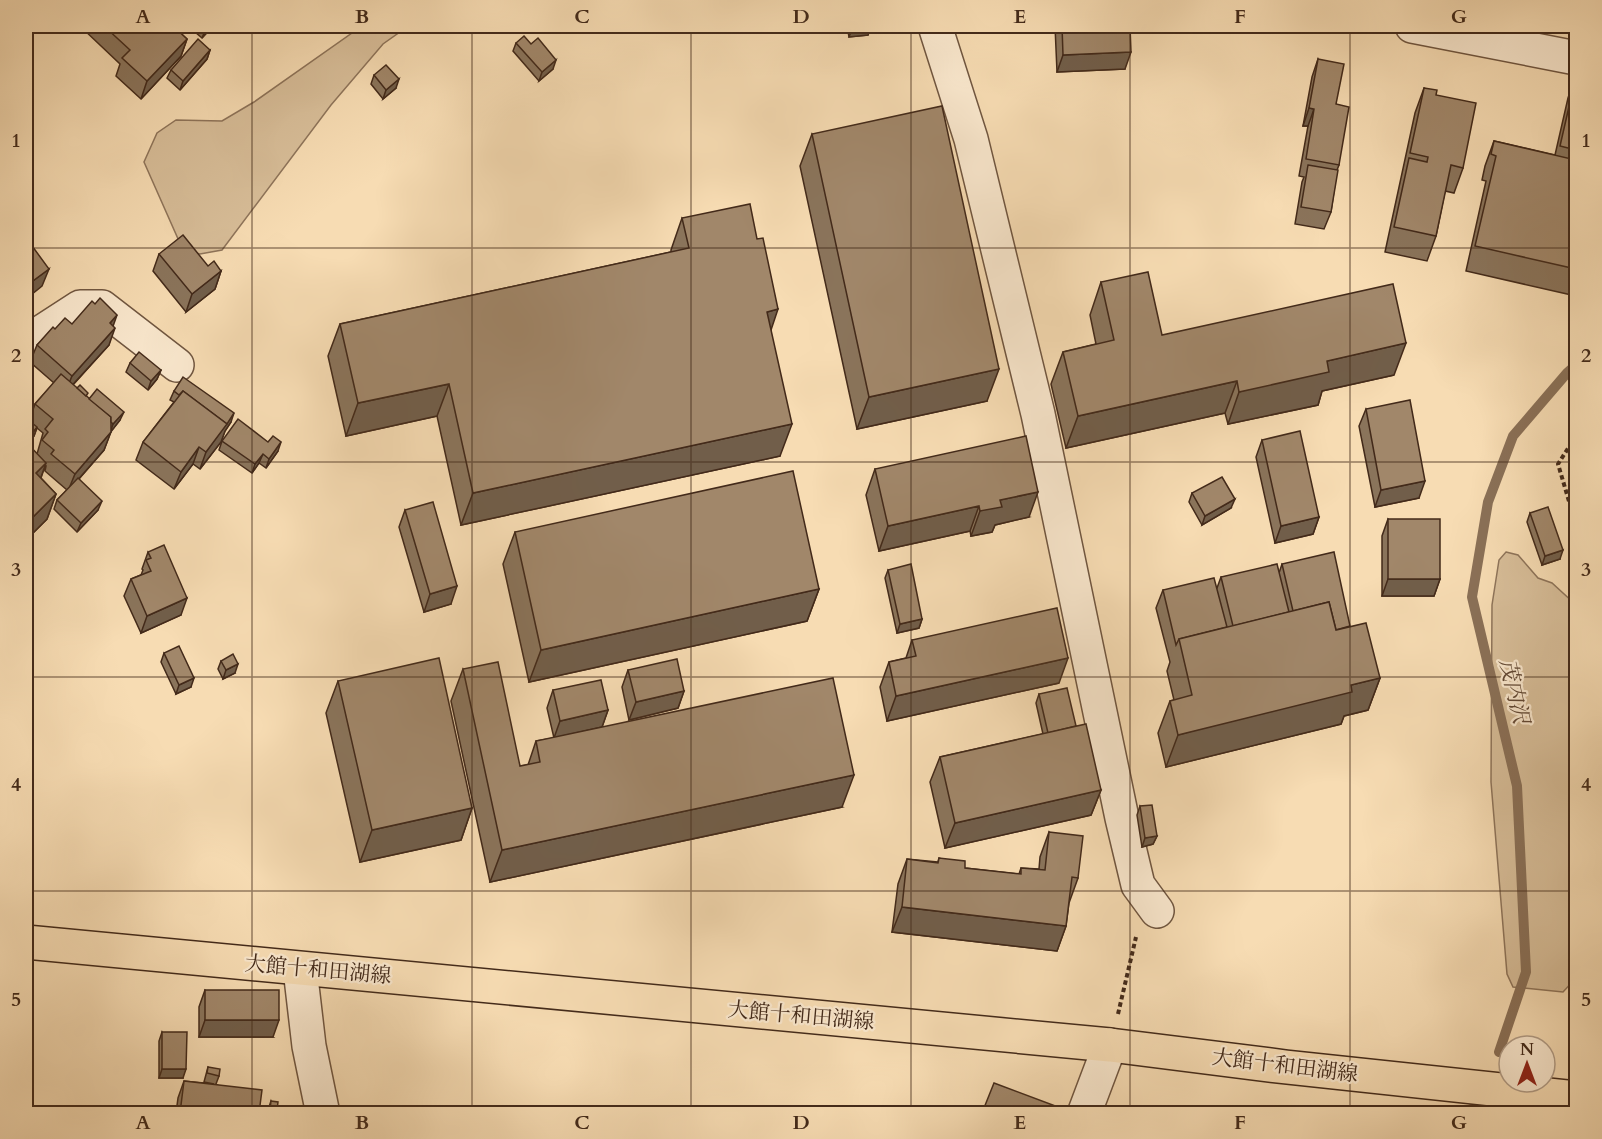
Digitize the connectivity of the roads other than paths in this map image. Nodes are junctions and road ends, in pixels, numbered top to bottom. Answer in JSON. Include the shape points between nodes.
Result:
{"nodes":[{"id":1,"x":935,"y":26,"type":"edge"},
{"id":2,"x":1412,"y":26,"type":"edge"},
{"id":3,"x":1576,"y":58,"type":"edge"},
{"id":4,"x":26,"y":342,"type":"edge"},
{"id":5,"x":177,"y":365,"type":"dead end"},
{"id":6,"x":1151,"y":903,"type":"road end"},
{"id":7,"x":26,"y":942,"type":"edge"},
{"id":8,"x":300,"y":969,"type":"junction"},
{"id":9,"x":1110,"y":1045,"type":"junction"},
{"id":10,"x":1576,"y":1098,"type":"edge"},
{"id":11,"x":322,"y":1113,"type":"edge"},
{"id":12,"x":1084,"y":1113,"type":"edge"}],
"edges":[{"from":1,"to":6,"type":"street","via":[[971,139],[1035,402],[1138,885]]},
{"from":2,"to":3,"type":"street"},
{"from":4,"to":5,"type":"street","via":[[80,307],[102,307]]},
{"from":7,"to":8,"type":"main road","name":"大館十和田湖線"},
{"from":8,"to":9,"type":"main road","name":"大館十和田湖線"},
{"from":8,"to":11,"type":"street"},
{"from":9,"to":10,"type":"main road","name":"大館十和田湖線"},
{"from":9,"to":12,"type":"street"}]}
